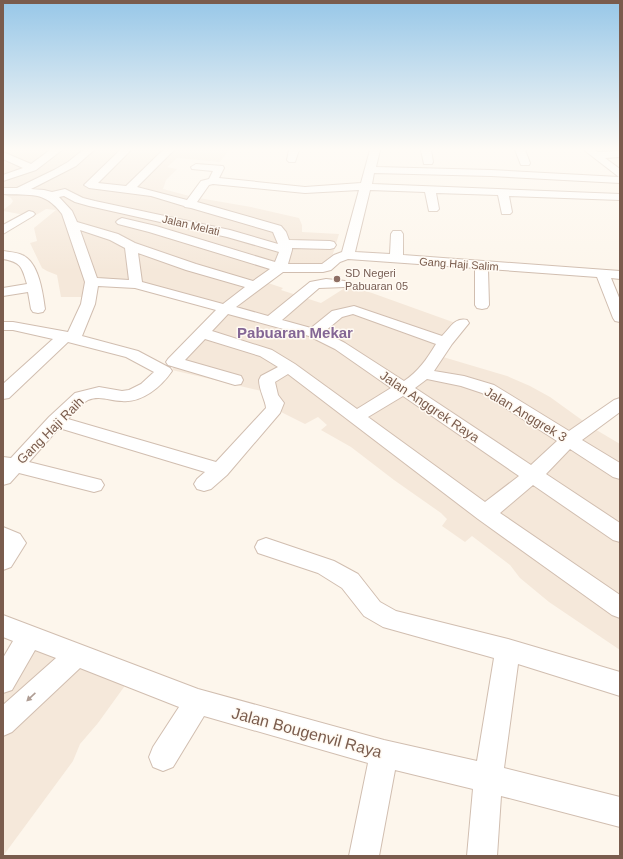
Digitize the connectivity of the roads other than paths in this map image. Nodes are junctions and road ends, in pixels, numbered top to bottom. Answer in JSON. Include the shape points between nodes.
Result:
{"nodes":[{"id":1,"x":135,"y":190,"type":"edge"},
{"id":2,"x":200,"y":190,"type":"edge"},
{"id":3,"x":366,"y":190,"type":"edge"},
{"id":4,"x":430,"y":190,"type":"edge"},
{"id":5,"x":456,"y":190,"type":"edge"},
{"id":6,"x":4,"y":191,"type":"edge"},
{"id":7,"x":19,"y":191,"type":"joint"},
{"id":8,"x":66,"y":192,"type":"joint"},
{"id":9,"x":503,"y":192,"type":"junction"},
{"id":10,"x":51,"y":196,"type":"junction"},
{"id":11,"x":620,"y":197,"type":"edge"},
{"id":12,"x":189,"y":205,"type":"junction"},
{"id":13,"x":433,"y":209,"type":"dead end"},
{"id":14,"x":506,"y":212,"type":"dead end"},
{"id":15,"x":29,"y":214,"type":"dead end"},
{"id":16,"x":122,"y":222,"type":"dead end"},
{"id":17,"x":71,"y":224,"type":"junction"},
{"id":18,"x":3,"y":230,"type":"edge"},
{"id":19,"x":397,"y":234,"type":"dead end"},
{"id":20,"x":330,"y":245,"type":"dead end"},
{"id":21,"x":131,"y":246,"type":"junction"},
{"id":22,"x":285,"y":247,"type":"junction"},
{"id":23,"x":348,"y":255,"type":"junction"},
{"id":24,"x":5,"y":258,"type":"edge"},
{"id":25,"x":396,"y":259,"type":"junction"},
{"id":26,"x":481,"y":265,"type":"junction"},
{"id":27,"x":280,"y":268,"type":"junction"},
{"id":28,"x":602,"y":274,"type":"junction"},
{"id":29,"x":620,"y":275,"type":"edge"},
{"id":30,"x":92,"y":282,"type":"junction"},
{"id":31,"x":136,"y":284,"type":"junction"},
{"id":32,"x":340,"y":284,"type":"dead end"},
{"id":33,"x":255,"y":286,"type":"junction"},
{"id":34,"x":35,"y":287,"type":"junction"},
{"id":35,"x":3,"y":292,"type":"edge"},
{"id":36,"x":482,"y":305,"type":"dead end"},
{"id":37,"x":226,"y":308,"type":"junction"},
{"id":38,"x":38,"y":309,"type":"dead end"},
{"id":39,"x":620,"y":318,"type":"edge"},
{"id":40,"x":271,"y":321,"type":"junction"},
{"id":41,"x":462,"y":323,"type":"dead end"},
{"id":42,"x":3,"y":326,"type":"edge"},
{"id":43,"x":202,"y":333,"type":"junction"},
{"id":44,"x":314,"y":333,"type":"junction"},
{"id":45,"x":68,"y":338,"type":"junction"},
{"id":46,"x":445,"y":342,"type":"junction"},
{"id":47,"x":289,"y":367,"type":"junction"},
{"id":48,"x":424,"y":374,"type":"junction"},
{"id":49,"x":235,"y":380,"type":"dead end"},
{"id":50,"x":6,"y":387,"type":"edge"},
{"id":51,"x":404,"y":389,"type":"junction"},
{"id":52,"x":620,"y":404,"type":"edge"},
{"id":53,"x":356,"y":418,"type":"junction"},
{"id":54,"x":56,"y":421,"type":"junction"},
{"id":55,"x":569,"y":440,"type":"junction"},
{"id":56,"x":7,"y":469,"type":"edge"},
{"id":57,"x":220,"y":470,"type":"junction"},
{"id":58,"x":620,"y":472,"type":"edge"},
{"id":59,"x":534,"y":474,"type":"junction"},
{"id":60,"x":204,"y":484,"type":"dead end"},
{"id":61,"x":94,"y":485,"type":"dead end"},
{"id":62,"x":485,"y":512,"type":"junction"},
{"id":63,"x":620,"y":534,"type":"edge"},
{"id":64,"x":3,"y":535,"type":"edge"},
{"id":65,"x":266,"y":547,"type":"dead end"},
{"id":66,"x":3,"y":561,"type":"edge"},
{"id":67,"x":620,"y":608,"type":"edge"},
{"id":68,"x":3,"y":626,"type":"edge"},
{"id":69,"x":30,"y":636,"type":"junction"},
{"id":70,"x":508,"y":650,"type":"junction"},
{"id":71,"x":76,"y":654,"type":"junction"},
{"id":72,"x":3,"y":681,"type":"edge"},
{"id":73,"x":620,"y":684,"type":"edge"},
{"id":74,"x":198,"y":702,"type":"junction"},
{"id":75,"x":3,"y":723,"type":"edge"},
{"id":76,"x":384,"y":754,"type":"junction"},
{"id":77,"x":163,"y":757,"type":"dead end"},
{"id":78,"x":488,"y":778,"type":"junction"},
{"id":79,"x":620,"y":812,"type":"edge"},
{"id":80,"x":364,"y":856,"type":"edge"},
{"id":81,"x":482,"y":856,"type":"edge"}],
"edges":[{"from":1,"to":12,"type":"street"},
{"from":2,"to":12,"type":"street"},
{"from":3,"to":23,"type":"street"},
{"from":4,"to":13,"type":"street"},
{"from":5,"to":9,"type":"street"},
{"from":6,"to":7,"type":"street"},
{"from":7,"to":10,"type":"street"},
{"from":8,"to":10,"type":"street"},
{"from":8,"to":22,"type":"street","name":"Jalan Melati","via":[[79,200],[93,204]]},
{"from":9,"to":11,"type":"street"},
{"from":9,"to":14,"type":"street"},
{"from":10,"to":17,"type":"street","via":[[68,213]]},
{"from":12,"to":22,"type":"street","via":[[277,229]]},
{"from":15,"to":18,"type":"street"},
{"from":16,"to":27,"type":"street"},
{"from":17,"to":21,"type":"street","via":[[114,237]]},
{"from":17,"to":30,"type":"street"},
{"from":19,"to":25,"type":"street"},
{"from":20,"to":22,"type":"street","name":"Jalan Melati"},
{"from":21,"to":31,"type":"street"},
{"from":21,"to":33,"type":"street"},
{"from":22,"to":27,"type":"street"},
{"from":23,"to":25,"type":"street","name":"Gang Haji Salim"},
{"from":23,"to":27,"type":"street","via":[[338,256],[326,268]]},
{"from":24,"to":34,"type":"street","via":[[20,258],[27,267]]},
{"from":25,"to":26,"type":"street","name":"Gang Haji Salim"},
{"from":26,"to":28,"type":"street","name":"Gang Haji Salim"},
{"from":26,"to":36,"type":"street"},
{"from":27,"to":33,"type":"street"},
{"from":28,"to":29,"type":"street","name":"Gang Haji Salim"},
{"from":28,"to":39,"type":"street"},
{"from":30,"to":31,"type":"street","name":"Jalan Anggrek Raya"},
{"from":30,"to":45,"type":"street","via":[[89,304]]},
{"from":31,"to":37,"type":"street","name":"Jalan Anggrek Raya"},
{"from":32,"to":40,"type":"street","via":[[315,285]]},
{"from":33,"to":37,"type":"street"},
{"from":34,"to":35,"type":"street"},
{"from":34,"to":38,"type":"street"},
{"from":37,"to":40,"type":"street","name":"Jalan Anggrek Raya"},
{"from":37,"to":43,"type":"street"},
{"from":40,"to":44,"type":"street","name":"Jalan Anggrek Raya"},
{"from":41,"to":46,"type":"street"},
{"from":42,"to":45,"type":"street"},
{"from":43,"to":47,"type":"street","via":[[266,353]]},
{"from":43,"to":49,"type":"street","via":[[174,362]]},
{"from":44,"to":46,"type":"street","via":[[340,312],[354,310]]},
{"from":44,"to":51,"type":"street","name":"Jalan Anggrek Raya","via":[[340,346]]},
{"from":45,"to":50,"type":"street"},
{"from":45,"to":54,"type":"street","name":"Gang Haji Raih","via":[[132,354],[164,371],[147,388],[132,395],[99,392],[81,397]]},
{"from":46,"to":48,"type":"street"},
{"from":47,"to":53,"type":"street"},
{"from":47,"to":57,"type":"street","via":[[267,380],[267,387],[275,403],[274,409]]},
{"from":48,"to":51,"type":"street"},
{"from":48,"to":55,"type":"street","name":"Jalan Anggrek 3","via":[[464,381],[488,389]]},
{"from":51,"to":53,"type":"street"},
{"from":51,"to":59,"type":"street","name":"Jalan Anggrek Raya"},
{"from":52,"to":55,"type":"street"},
{"from":53,"to":62,"type":"street"},
{"from":54,"to":56,"type":"street","name":"Gang Haji Raih"},
{"from":54,"to":57,"type":"street"},
{"from":55,"to":58,"type":"street","name":"Jalan Anggrek 3"},
{"from":55,"to":59,"type":"street"},
{"from":56,"to":61,"type":"street"},
{"from":57,"to":60,"type":"street"},
{"from":59,"to":62,"type":"street"},
{"from":59,"to":63,"type":"street","name":"Jalan Anggrek Raya"},
{"from":62,"to":67,"type":"street"},
{"from":64,"to":66,"type":"street","via":[[16,543]]},
{"from":65,"to":70,"type":"street","via":[[326,567],[350,581],[372,609],[391,620]]},
{"from":68,"to":69,"type":"street","name":"Jalan Bougenvil Raya"},
{"from":69,"to":71,"type":"street","name":"Jalan Bougenvil Raya"},
{"from":69,"to":72,"type":"street"},
{"from":70,"to":73,"type":"street"},
{"from":70,"to":78,"type":"street"},
{"from":71,"to":74,"type":"street","name":"Jalan Bougenvil Raya"},
{"from":71,"to":75,"type":"street","one_way":true},
{"from":74,"to":76,"type":"street","name":"Jalan Bougenvil Raya"},
{"from":74,"to":77,"type":"street"},
{"from":76,"to":78,"type":"street","name":"Jalan Bougenvil Raya"},
{"from":76,"to":80,"type":"street"},
{"from":78,"to":79,"type":"street","name":"Jalan Bougenvil Raya"},
{"from":78,"to":81,"type":"street"}]}
